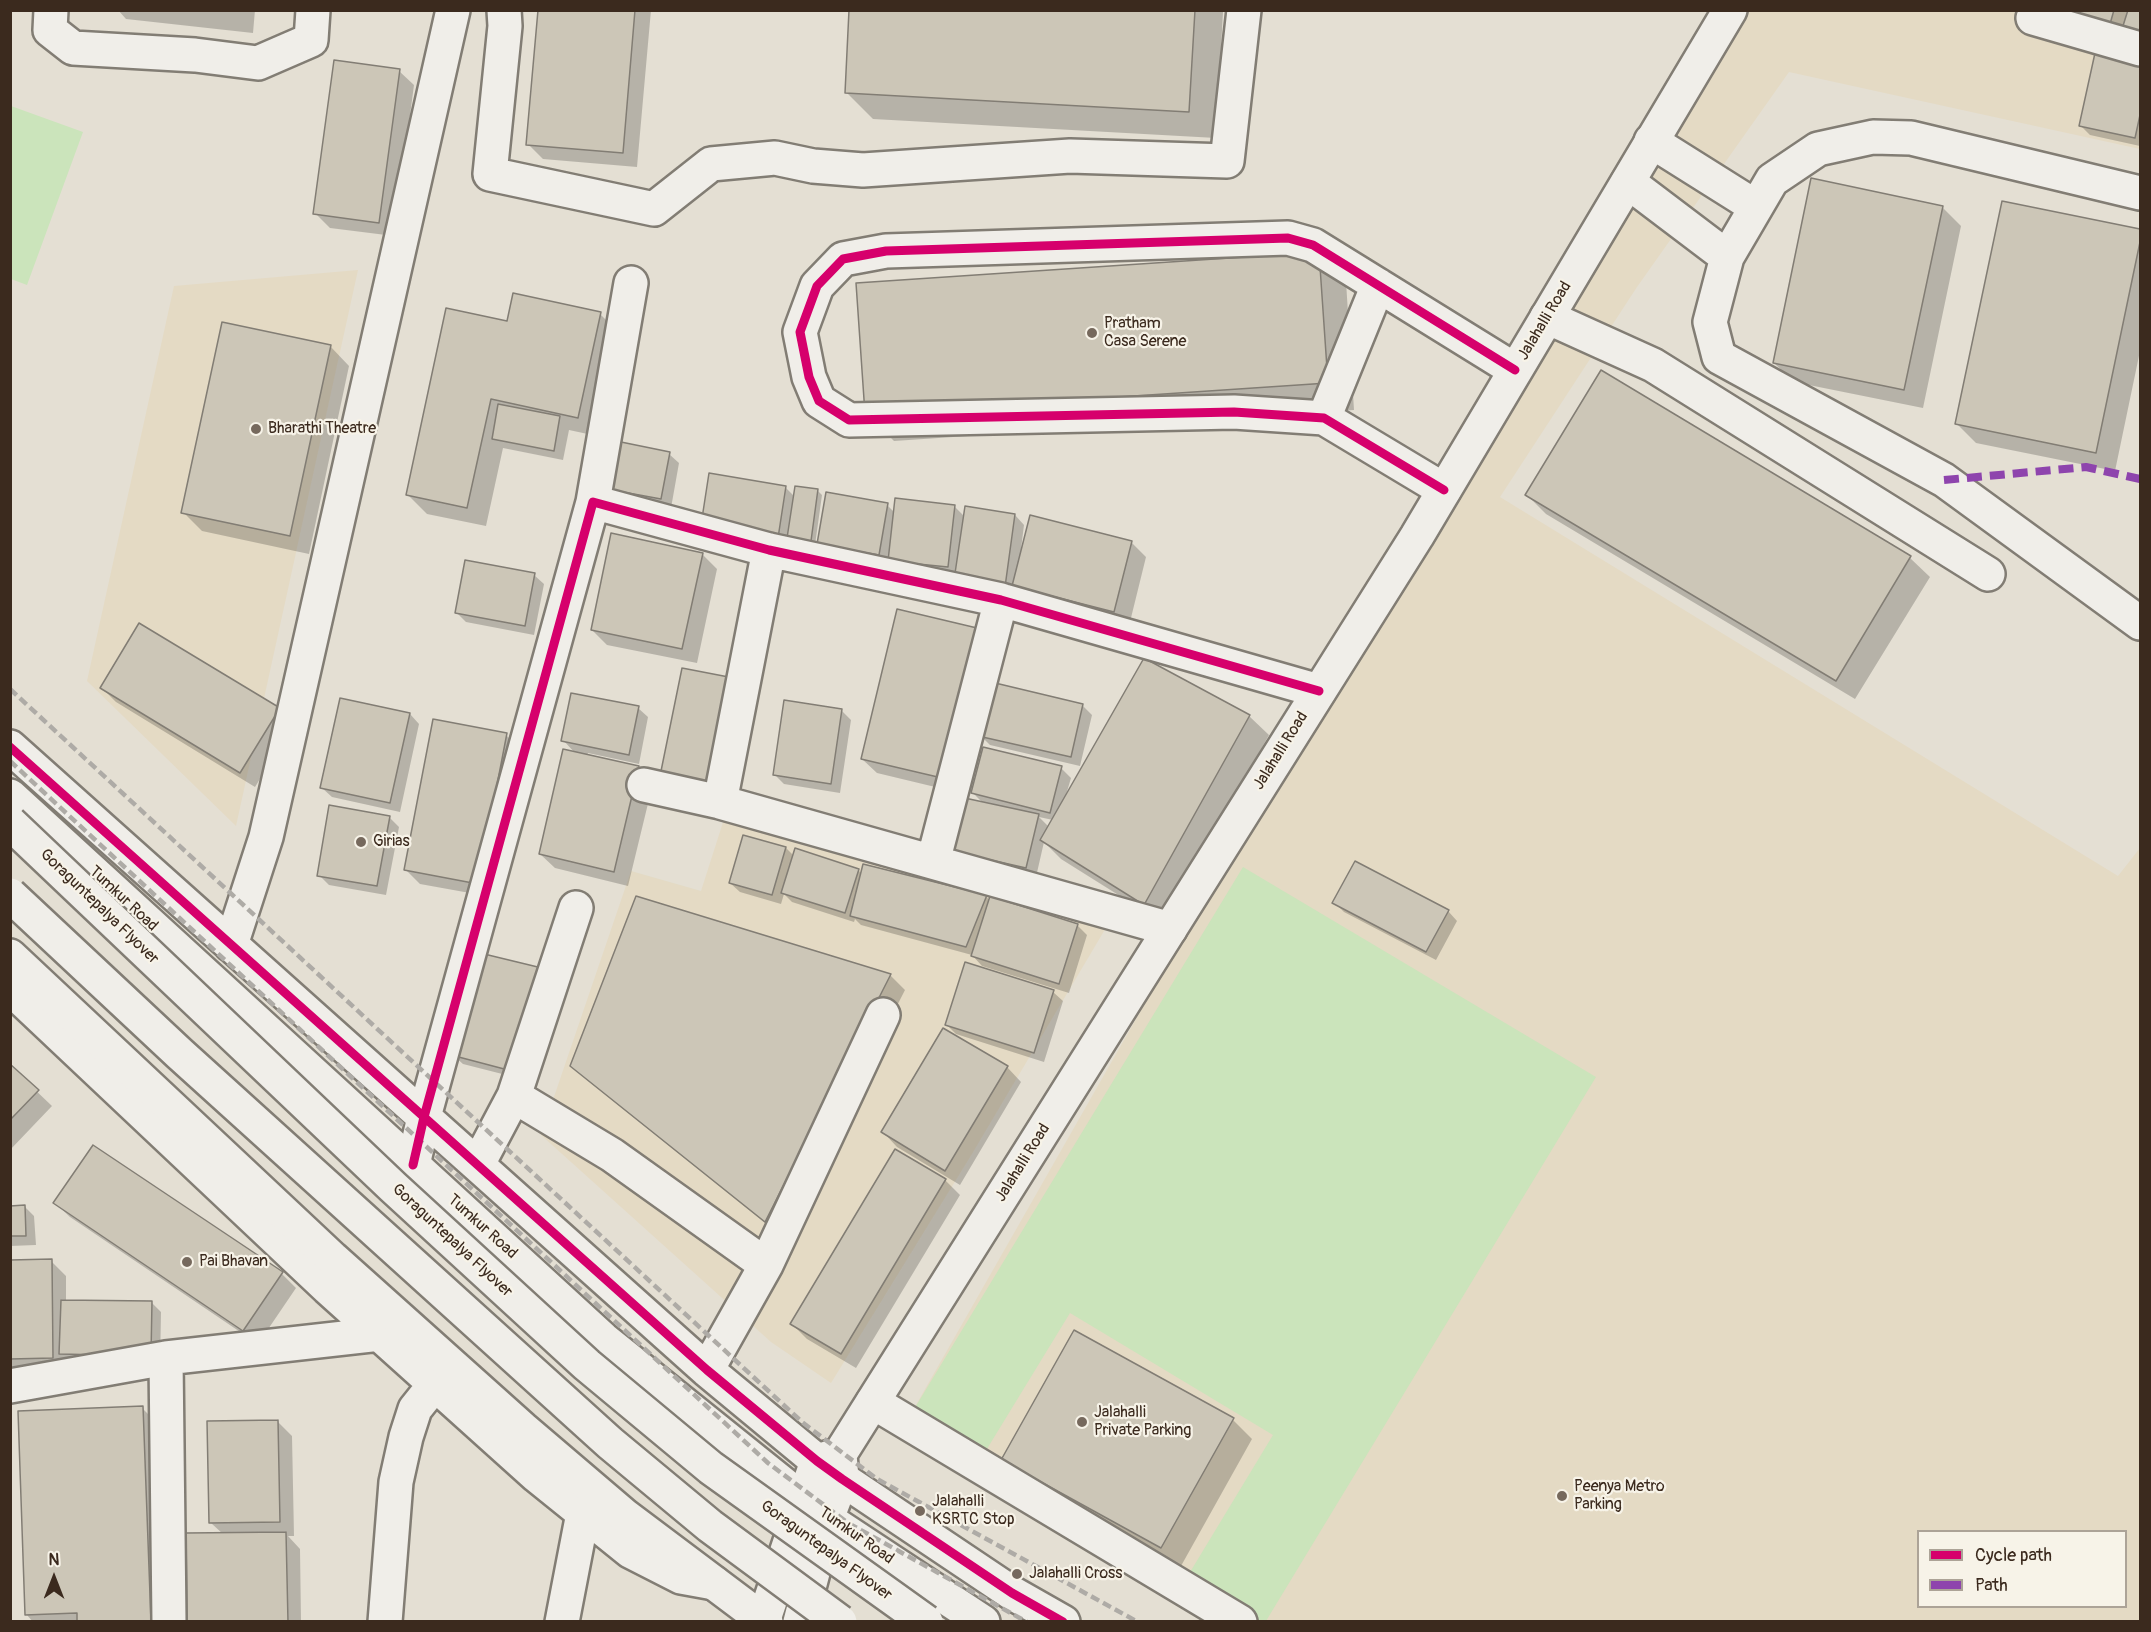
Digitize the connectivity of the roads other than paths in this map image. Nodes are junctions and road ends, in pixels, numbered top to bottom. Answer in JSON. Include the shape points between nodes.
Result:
{"nodes":[{"id":1,"x":51,"y":10,"type":"edge"},
{"id":2,"x":313,"y":10,"type":"edge"},
{"id":3,"x":453,"y":10,"type":"edge"},
{"id":4,"x":504,"y":10,"type":"edge"},
{"id":5,"x":1244,"y":10,"type":"edge"},
{"id":6,"x":1730,"y":10,"type":"edge"},
{"id":7,"x":2033,"y":18,"type":"dead end"},
{"id":8,"x":2140,"y":49,"type":"edge"},
{"id":9,"x":1652,"y":141,"type":"junction"},
{"id":10,"x":1628,"y":182,"type":"junction"},
{"id":11,"x":2140,"y":193,"type":"edge"},
{"id":12,"x":1756,"y":207,"type":"junction"},
{"id":13,"x":1726,"y":257,"type":"junction"},
{"id":14,"x":631,"y":283,"type":"dead end"},
{"id":15,"x":1378,"y":285,"type":"junction"},
{"id":16,"x":1547,"y":317,"type":"junction"},
{"id":17,"x":1515,"y":370,"type":"junction"},
{"id":18,"x":1323,"y":418,"type":"junction"},
{"id":19,"x":1444,"y":490,"type":"junction"},
{"id":20,"x":593,"y":502,"type":"junction"},
{"id":21,"x":769,"y":550,"type":"junction"},
{"id":22,"x":1988,"y":574,"type":"dead end"},
{"id":23,"x":1001,"y":600,"type":"junction"},
{"id":24,"x":2140,"y":623,"type":"edge"},
{"id":25,"x":1319,"y":691,"type":"junction"},
{"id":26,"x":10,"y":747,"type":"edge"},
{"id":27,"x":644,"y":785,"type":"dead end"},
{"id":28,"x":10,"y":796,"type":"edge"},
{"id":29,"x":720,"y":802,"type":"junction"},
{"id":30,"x":10,"y":823,"type":"edge"},
{"id":31,"x":933,"y":862,"type":"junction"},
{"id":32,"x":10,"y":895,"type":"edge"},
{"id":33,"x":576,"y":908,"type":"dead end"},
{"id":34,"x":1170,"y":929,"type":"junction"},
{"id":35,"x":231,"y":945,"type":"junction"},
{"id":36,"x":10,"y":956,"type":"edge"},
{"id":37,"x":10,"y":988,"type":"edge"},
{"id":38,"x":883,"y":1015,"type":"dead end"},
{"id":39,"x":514,"y":1096,"type":"junction"},
{"id":40,"x":424,"y":1117,"type":"junction"},
{"id":41,"x":478,"y":1164,"type":"junction"},
{"id":42,"x":414,"y":1165,"type":"junction"},
{"id":43,"x":766,"y":1265,"type":"junction"},
{"id":44,"x":380,"y":1334,"type":"junction"},
{"id":45,"x":166,"y":1358,"type":"junction"},
{"id":46,"x":707,"y":1370,"type":"junction"},
{"id":47,"x":435,"y":1384,"type":"junction"},
{"id":48,"x":10,"y":1386,"type":"edge"},
{"id":49,"x":873,"y":1402,"type":"junction"},
{"id":50,"x":833,"y":1465,"type":"junction"},
{"id":51,"x":816,"y":1508,"type":"junction"},
{"id":52,"x":583,"y":1513,"type":"junction"},
{"id":53,"x":714,"y":1583,"type":"junction"},
{"id":54,"x":764,"y":1621,"type":"edge"},
{"id":55,"x":169,"y":1622,"type":"edge"},
{"id":56,"x":385,"y":1622,"type":"edge"},
{"id":57,"x":562,"y":1622,"type":"edge"},
{"id":58,"x":800,"y":1622,"type":"edge"},
{"id":59,"x":840,"y":1622,"type":"edge"},
{"id":60,"x":926,"y":1622,"type":"edge"},
{"id":61,"x":982,"y":1622,"type":"edge"},
{"id":62,"x":1063,"y":1622,"type":"edge"},
{"id":63,"x":1240,"y":1622,"type":"edge"}],
"edges":[{"from":1,"to":2,"type":"main road","via":[[50,30],[73,48],[258,63],[311,40]]},
{"from":3,"to":35,"type":"main road","via":[[266,837]]},
{"from":4,"to":5,"type":"main road","via":[[490,174],[654,209],[711,164],[776,158],[863,170],[1070,156],[1227,161]]},
{"from":6,"to":9,"type":"main road","name":"Jalahalli Road"},
{"from":7,"to":8,"type":"main road"},
{"from":9,"to":10,"type":"main road","name":"Jalahalli Road"},
{"from":9,"to":12,"type":"main road"},
{"from":10,"to":13,"type":"main road"},
{"from":10,"to":16,"type":"main road","name":"Jalahalli Road"},
{"from":11,"to":12,"type":"main road","via":[[1911,138],[1874,137],[1818,148],[1772,180]]},
{"from":12,"to":13,"type":"main road"},
{"from":13,"to":24,"type":"main road","via":[[1710,322],[1719,357],[1944,480]]},
{"from":14,"to":20,"type":"main road"},
{"from":15,"to":17,"type":"main road"},
{"from":15,"to":18,"type":"main road"},
{"from":15,"to":18,"type":"main road","via":[[1313,245],[1288,238],[886,251],[843,259],[816,286],[800,332],[809,377],[819,401],[849,420],[1234,412]]},
{"from":16,"to":17,"type":"main road","name":"Jalahalli Road"},
{"from":16,"to":22,"type":"main road","via":[[1653,365]]},
{"from":17,"to":19,"type":"main road","name":"Jalahalli Road"},
{"from":18,"to":19,"type":"main road"},
{"from":19,"to":25,"type":"main road","name":"Jalahalli Road"},
{"from":20,"to":21,"type":"main road"},
{"from":20,"to":40,"type":"main road"},
{"from":21,"to":23,"type":"main road"},
{"from":21,"to":29,"type":"main road"},
{"from":23,"to":25,"type":"main road"},
{"from":23,"to":31,"type":"main road"},
{"from":25,"to":34,"type":"main road","name":"Jalahalli Road"},
{"from":26,"to":35,"type":"main road"},
{"from":27,"to":29,"type":"main road"},
{"from":28,"to":42,"type":"main road","name":"Tumkur Road"},
{"from":29,"to":31,"type":"main road"},
{"from":30,"to":60,"type":"main road","name":"Goraguntepalya Flyover","bridge":true,"via":[[384,1179],[587,1365],[711,1468]]},
{"from":31,"to":34,"type":"main road"},
{"from":32,"to":59,"type":"main road","bridge":true,"via":[[610,1443],[710,1526]]},
{"from":33,"to":39,"type":"main road"},
{"from":34,"to":49,"type":"main road","name":"Jalahalli Road"},
{"from":35,"to":40,"type":"main road"},
{"from":36,"to":53,"type":"main road","via":[[332,1258],[523,1429],[625,1516]]},
{"from":37,"to":44,"type":"main road"},
{"from":38,"to":43,"type":"main road"},
{"from":39,"to":41,"type":"main road"},
{"from":39,"to":43,"type":"main road","via":[[612,1155]]},
{"from":40,"to":41,"type":"main road"},
{"from":40,"to":42,"type":"main road"},
{"from":41,"to":46,"type":"main road"},
{"from":42,"to":51,"type":"main road","name":"Tumkur Road","via":[[603,1339]]},
{"from":43,"to":46,"type":"main road"},
{"from":44,"to":45,"type":"main road"},
{"from":44,"to":47,"type":"main road"},
{"from":45,"to":48,"type":"main road"},
{"from":45,"to":55,"type":"main road"},
{"from":46,"to":50,"type":"main road"},
{"from":47,"to":52,"type":"main road"},
{"from":47,"to":56,"type":"main road","via":[[415,1409],[396,1482]]},
{"from":49,"to":50,"type":"main road","name":"Jalahalli Road"},
{"from":49,"to":63,"type":"main road"},
{"from":50,"to":51,"type":"main road","name":"Jalahalli Road"},
{"from":50,"to":62,"type":"main road","via":[[1012,1593]]},
{"from":51,"to":54,"type":"main road"},
{"from":51,"to":58,"type":"main road"},
{"from":51,"to":61,"type":"main road","name":"Tumkur Road"},
{"from":52,"to":53,"type":"main road","via":[[654,1565],[681,1578]]},
{"from":52,"to":57,"type":"main road"},
{"from":53,"to":54,"type":"main road"}]}
